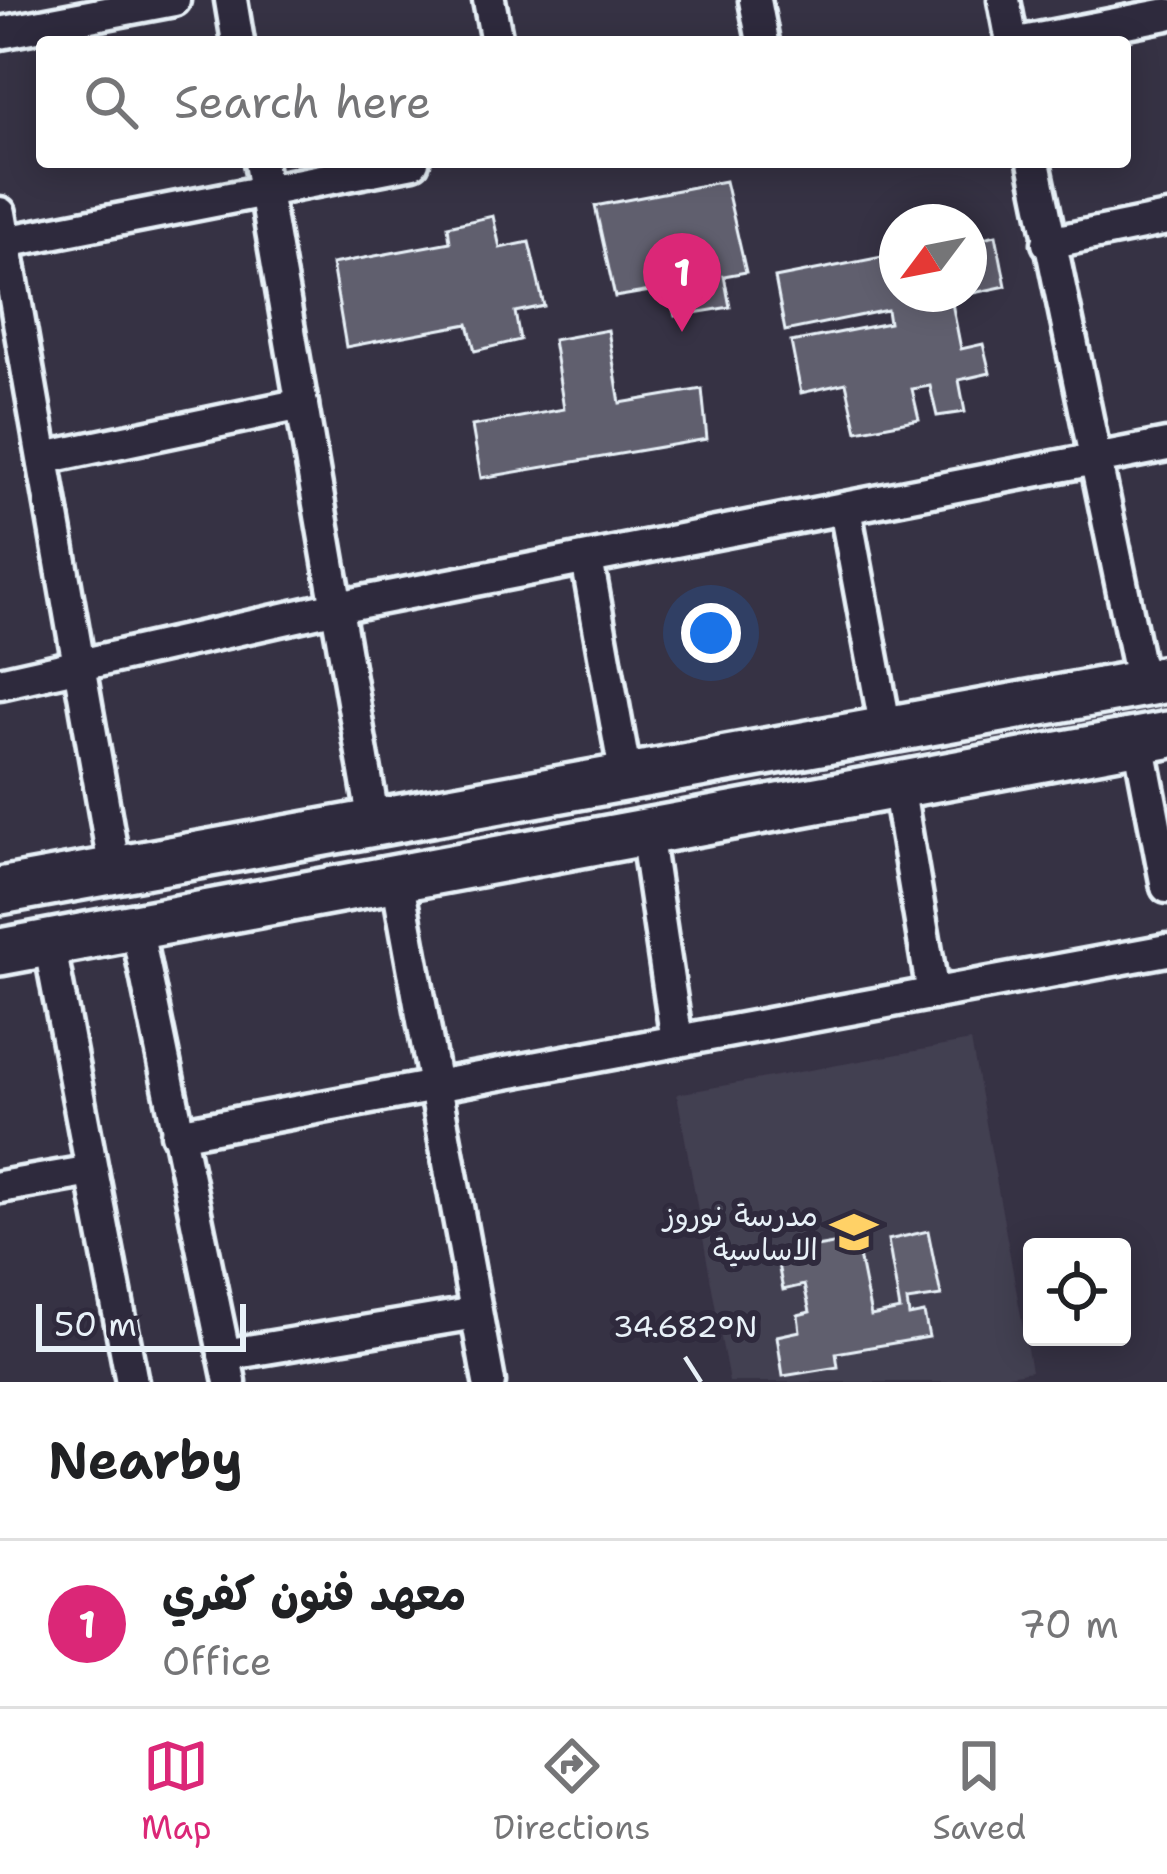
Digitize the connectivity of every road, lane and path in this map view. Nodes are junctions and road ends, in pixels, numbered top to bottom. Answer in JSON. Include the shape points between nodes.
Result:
{"nodes":[{"id":1,"x":173,"y":0,"type":"edge"},
{"id":2,"x":231,"y":0,"type":"edge"},
{"id":3,"x":489,"y":0,"type":"edge"},
{"id":4,"x":755,"y":0,"type":"edge"},
{"id":5,"x":1004,"y":0,"type":"edge"},
{"id":6,"x":140,"y":3,"type":"edge"},
{"id":7,"x":1167,"y":14,"type":"edge"},
{"id":8,"x":0,"y":34,"type":"edge"},
{"id":9,"x":237,"y":36,"type":"edge"},
{"id":10,"x":496,"y":36,"type":"edge"},
{"id":11,"x":762,"y":36,"type":"edge"},
{"id":12,"x":1011,"y":36,"type":"edge"},
{"id":13,"x":1054,"y":36,"type":"edge"},
{"id":14,"x":353,"y":168,"type":"edge"},
{"id":15,"x":1035,"y":168,"type":"edge"},
{"id":16,"x":262,"y":177,"type":"edge"},
{"id":17,"x":1167,"y":219,"type":"edge"},
{"id":18,"x":2,"y":233,"type":"edge"},
{"id":19,"x":1048,"y":243,"type":"junction"},
{"id":20,"x":302,"y":404,"type":"junction"},
{"id":21,"x":1167,"y":445,"type":"edge"},
{"id":22,"x":44,"y":458,"type":"junction"},
{"id":23,"x":1093,"y":462,"type":"junction"},
{"id":24,"x":845,"y":509,"type":"junction"},
{"id":25,"x":587,"y":559,"type":"junction"},
{"id":26,"x":337,"y":607,"type":"junction"},
{"id":27,"x":79,"y":669,"type":"junction"},
{"id":28,"x":1154,"y":681,"type":"edge"},
{"id":29,"x":0,"y":683,"type":"edge"},
{"id":30,"x":886,"y":730,"type":"junction"},
{"id":31,"x":1153,"y":738,"type":"edge"},
{"id":32,"x":797,"y":746,"type":"junction"},
{"id":33,"x":626,"y":778,"type":"junction"},
{"id":34,"x":898,"y":785,"type":"junction"},
{"id":35,"x":805,"y":802,"type":"junction"},
{"id":36,"x":374,"y":824,"type":"junction"},
{"id":37,"x":646,"y":832,"type":"junction"},
{"id":38,"x":287,"y":839,"type":"junction"},
{"id":39,"x":115,"y":871,"type":"junction"},
{"id":40,"x":398,"y":878,"type":"junction"},
{"id":41,"x":1167,"y":887,"type":"edge"},
{"id":42,"x":0,"y":891,"type":"edge"},
{"id":43,"x":296,"y":897,"type":"junction"},
{"id":44,"x":136,"y":926,"type":"junction"},
{"id":45,"x":49,"y":942,"type":"junction"},
{"id":46,"x":1167,"y":950,"type":"edge"},
{"id":47,"x":0,"y":952,"type":"edge"},
{"id":48,"x":933,"y":994,"type":"junction"},
{"id":49,"x":676,"y":1041,"type":"junction"},
{"id":50,"x":435,"y":1086,"type":"junction"},
{"id":51,"x":176,"y":1134,"type":"junction"},
{"id":52,"x":92,"y":1171,"type":"junction"},
{"id":53,"x":0,"y":1187,"type":"edge"},
{"id":54,"x":476,"y":1312,"type":"junction"},
{"id":55,"x":227,"y":1369,"type":"edge"},
{"id":56,"x":132,"y":1382,"type":"edge"},
{"id":57,"x":489,"y":1382,"type":"edge"}],
"edges":[{"from":1,"to":6,"type":"street"},
{"from":2,"to":9,"type":"street"},
{"from":3,"to":10,"type":"street"},
{"from":4,"to":11,"type":"street"},
{"from":5,"to":12,"type":"street"},
{"from":6,"to":8,"type":"street"},
{"from":7,"to":13,"type":"street"},
{"from":14,"to":16,"type":"street"},
{"from":15,"to":19,"type":"street"},
{"from":16,"to":18,"type":"street"},
{"from":16,"to":20,"type":"street"},
{"from":17,"to":19,"type":"street"},
{"from":18,"to":22,"type":"street"},
{"from":19,"to":23,"type":"street"},
{"from":20,"to":22,"type":"street"},
{"from":20,"to":26,"type":"street"},
{"from":21,"to":23,"type":"street"},
{"from":22,"to":27,"type":"street"},
{"from":23,"to":24,"type":"street"},
{"from":23,"to":28,"type":"street"},
{"from":24,"to":25,"type":"street"},
{"from":24,"to":30,"type":"street"},
{"from":25,"to":26,"type":"street"},
{"from":25,"to":33,"type":"street"},
{"from":26,"to":27,"type":"street"},
{"from":26,"to":36,"type":"street"},
{"from":27,"to":29,"type":"street"},
{"from":27,"to":39,"type":"street"},
{"from":28,"to":30,"type":"main road"},
{"from":30,"to":32,"type":"main road"},
{"from":31,"to":34,"type":"main road"},
{"from":31,"to":41,"type":"street"},
{"from":32,"to":33,"type":"main road"},
{"from":32,"to":35,"type":"main road"},
{"from":33,"to":36,"type":"main road"},
{"from":34,"to":35,"type":"main road"},
{"from":34,"to":48,"type":"street"},
{"from":35,"to":37,"type":"main road"},
{"from":36,"to":38,"type":"main road"},
{"from":37,"to":40,"type":"main road"},
{"from":37,"to":49,"type":"street"},
{"from":38,"to":39,"type":"main road"},
{"from":38,"to":43,"type":"main road"},
{"from":39,"to":42,"type":"main road"},
{"from":40,"to":43,"type":"main road"},
{"from":40,"to":50,"type":"street"},
{"from":43,"to":44,"type":"main road"},
{"from":44,"to":45,"type":"main road"},
{"from":44,"to":51,"type":"street"},
{"from":45,"to":47,"type":"main road"},
{"from":45,"to":52,"type":"street"},
{"from":46,"to":48,"type":"street"},
{"from":48,"to":49,"type":"street"},
{"from":49,"to":50,"type":"street"},
{"from":50,"to":51,"type":"street"},
{"from":50,"to":54,"type":"street"},
{"from":51,"to":55,"type":"street"},
{"from":52,"to":53,"type":"street"},
{"from":52,"to":56,"type":"street"},
{"from":54,"to":55,"type":"street"},
{"from":54,"to":57,"type":"street"}]}
